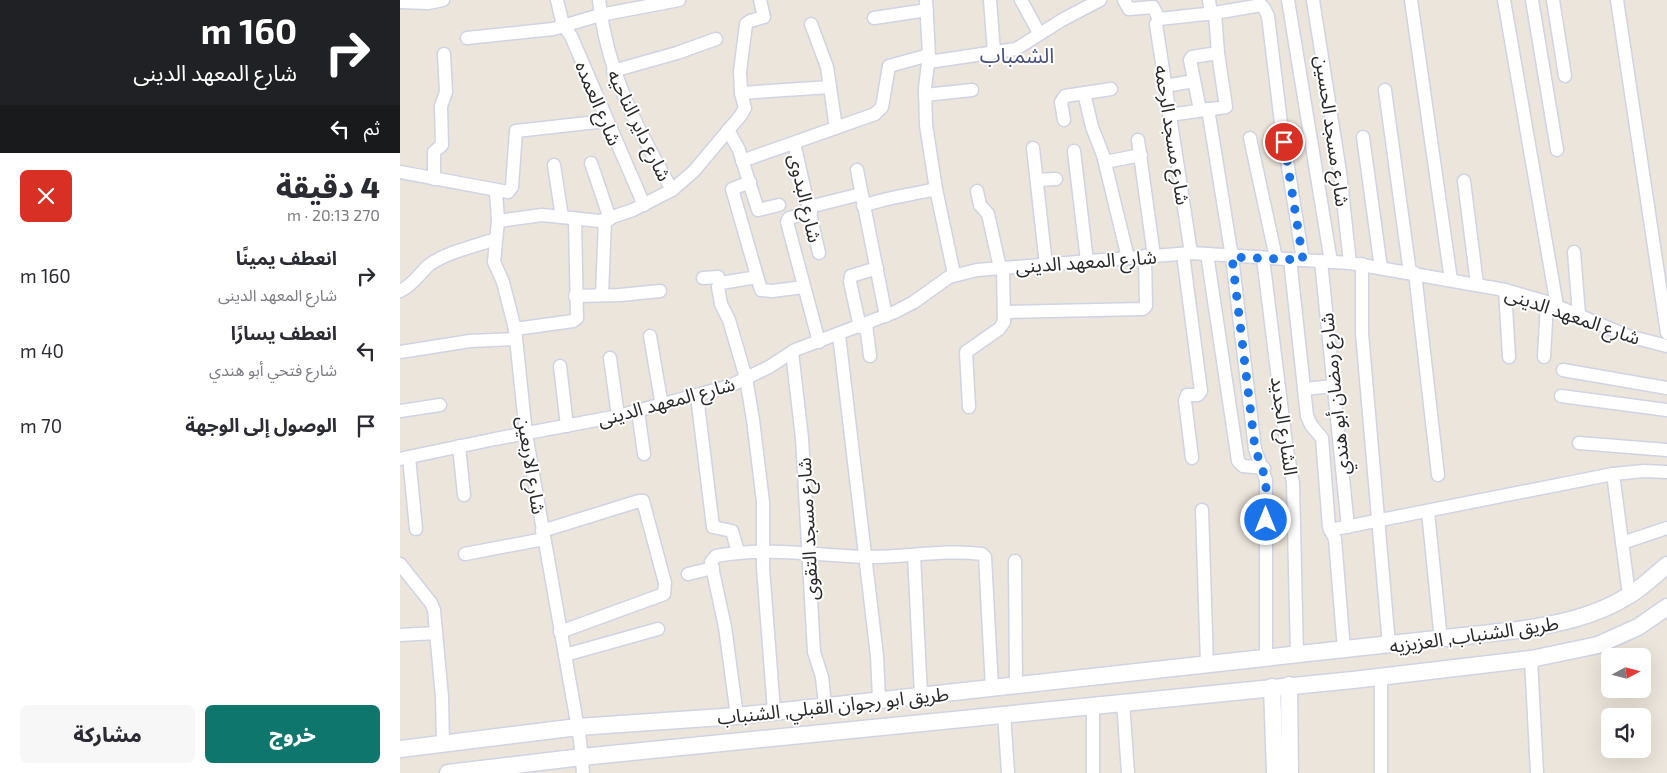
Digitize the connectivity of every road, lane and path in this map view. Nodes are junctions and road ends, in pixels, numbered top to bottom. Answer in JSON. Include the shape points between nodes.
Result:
{"nodes":[{"id":1,"x":443,"y":0,"type":"edge"},
{"id":2,"x":557,"y":0,"type":"edge"},
{"id":3,"x":598,"y":0,"type":"edge"},
{"id":4,"x":679,"y":0,"type":"edge"},
{"id":5,"x":760,"y":0,"type":"edge"},
{"id":6,"x":990,"y":0,"type":"edge"},
{"id":7,"x":1021,"y":0,"type":"edge"},
{"id":8,"x":1100,"y":0,"type":"edge"},
{"id":9,"x":1124,"y":0,"type":"edge"},
{"id":10,"x":1209,"y":0,"type":"edge"},
{"id":11,"x":1288,"y":0,"type":"edge"},
{"id":12,"x":1313,"y":0,"type":"edge"},
{"id":13,"x":1411,"y":0,"type":"edge"},
{"id":14,"x":1504,"y":0,"type":"edge"},
{"id":15,"x":1532,"y":0,"type":"edge"},
{"id":16,"x":1553,"y":0,"type":"edge"},
{"id":17,"x":1617,"y":0,"type":"edge"},
{"id":18,"x":400,"y":2,"type":"edge"},
{"id":19,"x":927,"y":5,"type":"edge"},
{"id":20,"x":1213,"y":13,"type":"junction"},
{"id":21,"x":600,"y":15,"type":"junction"},
{"id":22,"x":874,"y":18,"type":"dead end"},
{"id":23,"x":1159,"y":19,"type":"junction"},
{"id":24,"x":811,"y":24,"type":"dead end"},
{"id":25,"x":563,"y":25,"type":"junction"},
{"id":26,"x":1039,"y":34,"type":"junction"},
{"id":27,"x":467,"y":38,"type":"dead end"},
{"id":28,"x":716,"y":39,"type":"dead end"},
{"id":29,"x":994,"y":52,"type":"junction"},
{"id":30,"x":1218,"y":53,"type":"junction"},
{"id":31,"x":444,"y":54,"type":"dead end"},
{"id":32,"x":929,"y":59,"type":"junction"},
{"id":33,"x":613,"y":71,"type":"junction"},
{"id":34,"x":1565,"y":76,"type":"dead end"},
{"id":35,"x":1194,"y":81,"type":"junction"},
{"id":36,"x":1165,"y":86,"type":"junction"},
{"id":37,"x":830,"y":87,"type":"junction"},
{"id":38,"x":972,"y":90,"type":"dead end"},
{"id":39,"x":1111,"y":90,"type":"dead end"},
{"id":40,"x":1385,"y":90,"type":"dead end"},
{"id":41,"x":742,"y":93,"type":"junction"},
{"id":42,"x":1084,"y":93,"type":"junction"},
{"id":43,"x":925,"y":95,"type":"junction"},
{"id":44,"x":1204,"y":110,"type":"junction"},
{"id":45,"x":1169,"y":116,"type":"junction"},
{"id":46,"x":1064,"y":120,"type":"dead end"},
{"id":47,"x":606,"y":121,"type":"junction"},
{"id":48,"x":836,"y":128,"type":"junction"},
{"id":49,"x":728,"y":130,"type":"junction"},
{"id":50,"x":1363,"y":136,"type":"dead end"},
{"id":51,"x":1250,"y":138,"type":"dead end"},
{"id":52,"x":1138,"y":140,"type":"dead end"},
{"id":53,"x":794,"y":142,"type":"junction"},
{"id":54,"x":1033,"y":148,"type":"dead end"},
{"id":55,"x":1557,"y":150,"type":"dead end"},
{"id":56,"x":1074,"y":151,"type":"dead end"},
{"id":57,"x":1141,"y":155,"type":"junction"},
{"id":58,"x":742,"y":160,"type":"junction"},
{"id":59,"x":1105,"y":162,"type":"junction"},
{"id":60,"x":591,"y":163,"type":"dead end"},
{"id":61,"x":554,"y":164,"type":"dead end"},
{"id":62,"x":857,"y":170,"type":"dead end"},
{"id":63,"x":400,"y":172,"type":"edge"},
{"id":64,"x":434,"y":179,"type":"junction"},
{"id":65,"x":1056,"y":179,"type":"dead end"},
{"id":66,"x":1037,"y":180,"type":"junction"},
{"id":67,"x":1464,"y":181,"type":"dead end"},
{"id":68,"x":750,"y":182,"type":"junction"},
{"id":69,"x":936,"y":189,"type":"junction"},
{"id":70,"x":672,"y":190,"type":"junction"},
{"id":71,"x":977,"y":191,"type":"dead end"},
{"id":72,"x":496,"y":192,"type":"junction"},
{"id":73,"x":862,"y":200,"type":"junction"},
{"id":74,"x":778,"y":204,"type":"dead end"},
{"id":75,"x":644,"y":205,"type":"junction"},
{"id":76,"x":810,"y":210,"type":"junction"},
{"id":77,"x":562,"y":217,"type":"junction"},
{"id":78,"x":575,"y":219,"type":"junction"},
{"id":79,"x":607,"y":219,"type":"junction"},
{"id":80,"x":498,"y":221,"type":"junction"},
{"id":81,"x":496,"y":239,"type":"junction"},
{"id":82,"x":1574,"y":252,"type":"dead end"},
{"id":83,"x":819,"y":253,"type":"dead end"},
{"id":84,"x":1187,"y":254,"type":"junction"},
{"id":85,"x":1206,"y":254,"type":"junction"},
{"id":86,"x":1150,"y":256,"type":"junction"},
{"id":87,"x":1232,"y":257,"type":"junction"},
{"id":88,"x":1128,"y":258,"type":"junction"},
{"id":89,"x":1269,"y":258,"type":"junction"},
{"id":90,"x":1290,"y":259,"type":"junction"},
{"id":91,"x":1303,"y":260,"type":"junction"},
{"id":92,"x":1087,"y":261,"type":"junction"},
{"id":93,"x":1326,"y":261,"type":"junction"},
{"id":94,"x":1356,"y":264,"type":"junction"},
{"id":95,"x":1046,"y":265,"type":"junction"},
{"id":96,"x":877,"y":268,"type":"junction"},
{"id":97,"x":1001,"y":268,"type":"junction"},
{"id":98,"x":1381,"y":268,"type":"junction"},
{"id":99,"x":1413,"y":273,"type":"junction"},
{"id":100,"x":954,"y":274,"type":"junction"},
{"id":101,"x":757,"y":277,"type":"junction"},
{"id":102,"x":703,"y":278,"type":"dead end"},
{"id":103,"x":1451,"y":280,"type":"junction"},
{"id":104,"x":721,"y":283,"type":"junction"},
{"id":105,"x":1477,"y":284,"type":"junction"},
{"id":106,"x":804,"y":287,"type":"junction"},
{"id":107,"x":1505,"y":290,"type":"junction"},
{"id":108,"x":400,"y":291,"type":"edge"},
{"id":109,"x":660,"y":291,"type":"dead end"},
{"id":110,"x":602,"y":295,"type":"junction"},
{"id":111,"x":575,"y":296,"type":"junction"},
{"id":112,"x":1552,"y":304,"type":"junction"},
{"id":113,"x":1004,"y":312,"type":"junction"},
{"id":114,"x":1579,"y":314,"type":"junction"},
{"id":115,"x":886,"y":316,"type":"junction"},
{"id":116,"x":863,"y":326,"type":"junction"},
{"id":117,"x":1667,"y":333,"type":"edge"},
{"id":118,"x":515,"y":334,"type":"junction"},
{"id":119,"x":839,"y":335,"type":"junction"},
{"id":120,"x":650,"y":336,"type":"dead end"},
{"id":121,"x":819,"y":342,"type":"junction"},
{"id":122,"x":1667,"y":346,"type":"edge"},
{"id":123,"x":400,"y":352,"type":"edge"},
{"id":124,"x":792,"y":352,"type":"junction"},
{"id":125,"x":870,"y":356,"type":"dead end"},
{"id":126,"x":1509,"y":357,"type":"dead end"},
{"id":127,"x":1544,"y":357,"type":"dead end"},
{"id":128,"x":610,"y":358,"type":"dead end"},
{"id":129,"x":560,"y":366,"type":"dead end"},
{"id":130,"x":1563,"y":370,"type":"dead end"},
{"id":131,"x":746,"y":378,"type":"junction"},
{"id":132,"x":1332,"y":386,"type":"junction"},
{"id":133,"x":1667,"y":388,"type":"edge"},
{"id":134,"x":1304,"y":389,"type":"junction"},
{"id":135,"x":697,"y":396,"type":"junction"},
{"id":136,"x":1561,"y":396,"type":"dead end"},
{"id":137,"x":440,"y":405,"type":"dead end"},
{"id":138,"x":662,"y":406,"type":"junction"},
{"id":139,"x":969,"y":407,"type":"dead end"},
{"id":140,"x":1667,"y":410,"type":"edge"},
{"id":141,"x":400,"y":411,"type":"edge"},
{"id":142,"x":638,"y":412,"type":"junction"},
{"id":143,"x":618,"y":416,"type":"junction"},
{"id":144,"x":567,"y":426,"type":"junction"},
{"id":145,"x":526,"y":434,"type":"junction"},
{"id":146,"x":1579,"y":443,"type":"dead end"},
{"id":147,"x":459,"y":446,"type":"junction"},
{"id":148,"x":1667,"y":450,"type":"edge"},
{"id":149,"x":644,"y":454,"type":"dead end"},
{"id":150,"x":405,"y":458,"type":"edge"},
{"id":151,"x":1192,"y":458,"type":"dead end"},
{"id":152,"x":1264,"y":468,"type":"junction"},
{"id":153,"x":1667,"y":472,"type":"edge"},
{"id":154,"x":1612,"y":474,"type":"junction"},
{"id":155,"x":1438,"y":475,"type":"dead end"},
{"id":156,"x":464,"y":495,"type":"dead end"},
{"id":157,"x":1202,"y":510,"type":"dead end"},
{"id":158,"x":1428,"y":512,"type":"junction"},
{"id":159,"x":1378,"y":521,"type":"junction"},
{"id":160,"x":1348,"y":527,"type":"junction"},
{"id":161,"x":1667,"y":528,"type":"edge"},
{"id":162,"x":416,"y":529,"type":"dead end"},
{"id":163,"x":1330,"y":530,"type":"junction"},
{"id":164,"x":543,"y":535,"type":"junction"},
{"id":165,"x":1622,"y":543,"type":"junction"},
{"id":166,"x":738,"y":552,"type":"junction"},
{"id":167,"x":763,"y":552,"type":"junction"},
{"id":168,"x":808,"y":552,"type":"junction"},
{"id":169,"x":465,"y":554,"type":"dead end"},
{"id":170,"x":914,"y":555,"type":"junction"},
{"id":171,"x":865,"y":557,"type":"junction"},
{"id":172,"x":1015,"y":562,"type":"dead end"},
{"id":173,"x":400,"y":564,"type":"edge"},
{"id":174,"x":1667,"y":565,"type":"edge"},
{"id":175,"x":713,"y":568,"type":"junction"},
{"id":176,"x":688,"y":574,"type":"dead end"},
{"id":177,"x":1629,"y":596,"type":"junction"},
{"id":178,"x":1667,"y":607,"type":"edge"},
{"id":179,"x":658,"y":629,"type":"dead end"},
{"id":180,"x":560,"y":632,"type":"junction"},
{"id":181,"x":436,"y":633,"type":"junction"},
{"id":182,"x":400,"y":635,"type":"edge"},
{"id":183,"x":1441,"y":640,"type":"junction"},
{"id":184,"x":1390,"y":646,"type":"junction"},
{"id":185,"x":1344,"y":650,"type":"junction"},
{"id":186,"x":564,"y":655,"type":"junction"},
{"id":187,"x":1298,"y":655,"type":"junction"},
{"id":188,"x":1266,"y":658,"type":"junction"},
{"id":189,"x":1531,"y":659,"type":"junction"},
{"id":190,"x":1207,"y":664,"type":"junction"},
{"id":191,"x":1381,"y":677,"type":"junction"},
{"id":192,"x":1016,"y":686,"type":"junction"},
{"id":193,"x":1280,"y":686,"type":"junction"},
{"id":194,"x":992,"y":688,"type":"junction"},
{"id":195,"x":921,"y":695,"type":"junction"},
{"id":196,"x":879,"y":699,"type":"junction"},
{"id":197,"x":1123,"y":702,"type":"junction"},
{"id":198,"x":1093,"y":704,"type":"junction"},
{"id":199,"x":825,"y":705,"type":"junction"},
{"id":200,"x":774,"y":711,"type":"junction"},
{"id":201,"x":1004,"y":713,"type":"junction"},
{"id":202,"x":737,"y":716,"type":"junction"},
{"id":203,"x":443,"y":744,"type":"junction"},
{"id":204,"x":400,"y":749,"type":"edge"},
{"id":205,"x":581,"y":750,"type":"edge"},
{"id":206,"x":448,"y":773,"type":"edge"},
{"id":207,"x":1008,"y":773,"type":"edge"},
{"id":208,"x":1092,"y":773,"type":"edge"},
{"id":209,"x":1128,"y":773,"type":"edge"},
{"id":210,"x":1275,"y":773,"type":"edge"},
{"id":211,"x":1290,"y":773,"type":"edge"},
{"id":212,"x":1381,"y":773,"type":"edge"},
{"id":213,"x":1537,"y":773,"type":"edge"}],
"edges":[{"from":1,"to":18,"type":"street"},
{"from":2,"to":25,"type":"street","name":"شارع العمده"},
{"from":3,"to":21,"type":"street","name":"شارع داير الناحيه"},
{"from":4,"to":21,"type":"street"},
{"from":5,"to":41,"type":"street","via":[[764,17],[746,24],[740,72]]},
{"from":6,"to":29,"type":"street"},
{"from":7,"to":26,"type":"street"},
{"from":8,"to":26,"type":"street"},
{"from":9,"to":23,"type":"street","via":[[1129,9],[1153,7]]},
{"from":10,"to":20,"type":"street"},
{"from":11,"to":93,"type":"street","name":"شارع رمضان أبو هندي"},
{"from":12,"to":94,"type":"street","name":"شارع مسجد الحسين"},
{"from":13,"to":103,"type":"street"},
{"from":14,"to":112,"type":"street"},
{"from":15,"to":55,"type":"street"},
{"from":16,"to":34,"type":"street"},
{"from":17,"to":117,"type":"street"},
{"from":19,"to":22,"type":"street"},
{"from":19,"to":32,"type":"street"},
{"from":20,"to":23,"type":"street"},
{"from":20,"to":30,"type":"street"},
{"from":20,"to":91,"type":"street","via":[[1255,5],[1264,8],[1268,16]]},
{"from":21,"to":25,"type":"street"},
{"from":21,"to":33,"type":"street","name":"شارع داير الناحيه"},
{"from":23,"to":36,"type":"street","name":"شارع مسجد الرحمه","via":[[1156,24]]},
{"from":24,"to":37,"type":"street","via":[[824,56]]},
{"from":25,"to":27,"type":"street","via":[[553,29]]},
{"from":25,"to":47,"type":"street","name":"شارع العمده","via":[[571,36]]},
{"from":26,"to":29,"type":"street","via":[[1016,49]]},
{"from":28,"to":33,"type":"street"},
{"from":29,"to":32,"type":"street"},
{"from":30,"to":35,"type":"street","via":[[1190,58]]},
{"from":30,"to":44,"type":"street","via":[[1227,105]]},
{"from":31,"to":64,"type":"street","via":[[446,92],[441,106],[442,145],[434,152]]},
{"from":32,"to":43,"type":"street"},
{"from":32,"to":48,"type":"street","via":[[889,66],[879,111]]},
{"from":33,"to":70,"type":"street","name":"شارع داير الناحيه","via":[[640,133]]},
{"from":35,"to":36,"type":"street"},
{"from":35,"to":44,"type":"street"},
{"from":36,"to":45,"type":"street","name":"شارع مسجد الرحمه"},
{"from":37,"to":41,"type":"street"},
{"from":37,"to":48,"type":"street"},
{"from":38,"to":43,"type":"street"},
{"from":39,"to":42,"type":"street"},
{"from":40,"to":99,"type":"street"},
{"from":41,"to":49,"type":"street","via":[[745,108]]},
{"from":42,"to":46,"type":"street","via":[[1062,98]]},
{"from":42,"to":59,"type":"street"},
{"from":43,"to":69,"type":"street","via":[[928,144]]},
{"from":44,"to":45,"type":"street"},
{"from":44,"to":87,"type":"street"},
{"from":45,"to":84,"type":"street","name":"شارع مسجد الرحمه"},
{"from":47,"to":72,"type":"street","via":[[516,131],[511,190]]},
{"from":47,"to":75,"type":"street","name":"شارع العمده"},
{"from":48,"to":53,"type":"street"},
{"from":49,"to":58,"type":"street"},
{"from":49,"to":70,"type":"street","via":[[694,171]]},
{"from":50,"to":98,"type":"street"},
{"from":51,"to":89,"type":"street","name":"الشارع الجديد"},
{"from":52,"to":57,"type":"street"},
{"from":53,"to":58,"type":"street"},
{"from":53,"to":76,"type":"street","name":"شارع البدوى"},
{"from":54,"to":66,"type":"street"},
{"from":56,"to":92,"type":"street"},
{"from":57,"to":59,"type":"street"},
{"from":57,"to":86,"type":"street"},
{"from":58,"to":68,"type":"street"},
{"from":59,"to":88,"type":"street"},
{"from":60,"to":79,"type":"street"},
{"from":61,"to":77,"type":"street"},
{"from":62,"to":73,"type":"street"},
{"from":63,"to":64,"type":"street"},
{"from":64,"to":72,"type":"street"},
{"from":65,"to":66,"type":"street"},
{"from":66,"to":95,"type":"street"},
{"from":67,"to":105,"type":"street"},
{"from":68,"to":74,"type":"street","via":[[759,211]]},
{"from":68,"to":101,"type":"street","via":[[732,189]]},
{"from":69,"to":73,"type":"street","via":[[900,198]]},
{"from":69,"to":100,"type":"street"},
{"from":70,"to":75,"type":"street"},
{"from":71,"to":97,"type":"street","via":[[980,205],[988,214]]},
{"from":72,"to":80,"type":"street","name":"شارع الاربعين"},
{"from":73,"to":76,"type":"street"},
{"from":73,"to":96,"type":"street"},
{"from":75,"to":79,"type":"street"},
{"from":76,"to":83,"type":"street","name":"شارع البدوى"},
{"from":76,"to":106,"type":"street","via":[[789,218],[787,222]]},
{"from":77,"to":78,"type":"street"},
{"from":77,"to":80,"type":"street","via":[[520,217]]},
{"from":78,"to":79,"type":"street"},
{"from":78,"to":111,"type":"street"},
{"from":79,"to":110,"type":"street"},
{"from":80,"to":81,"type":"street","name":"شارع الاربعين"},
{"from":81,"to":108,"type":"street","via":[[439,260]]},
{"from":81,"to":118,"type":"street","name":"شارع الاربعين","via":[[494,262],[503,282]]},
{"from":82,"to":114,"type":"street"},
{"from":84,"to":85,"type":"street","name":"شارع المعهد الدينى"},
{"from":84,"to":86,"type":"street","name":"شارع المعهد الدينى"},
{"from":84,"to":151,"type":"street","name":"شارع مسجد الرحمه","via":[[1202,391],[1198,395],[1187,396],[1184,401]]},
{"from":85,"to":87,"type":"street","name":"شارع المعهد الدينى"},
{"from":85,"to":152,"type":"street","via":[[1238,461],[1243,466]]},
{"from":86,"to":88,"type":"street","name":"شارع المعهد الدينى"},
{"from":86,"to":113,"type":"street","via":[[1146,306],[1143,309]]},
{"from":87,"to":89,"type":"street","name":"شارع المعهد الدينى"},
{"from":87,"to":152,"type":"street","via":[[1255,448]]},
{"from":88,"to":92,"type":"street","name":"شارع المعهد الدينى"},
{"from":89,"to":90,"type":"street","name":"شارع المعهد الدينى"},
{"from":89,"to":187,"type":"street","name":"الشارع الجديد","via":[[1286,444],[1293,483]]},
{"from":90,"to":91,"type":"street","name":"شارع المعهد الدينى"},
{"from":90,"to":134,"type":"street"},
{"from":91,"to":93,"type":"street","name":"شارع المعهد الدينى"},
{"from":92,"to":95,"type":"street","name":"شارع المعهد الدينى"},
{"from":93,"to":94,"type":"street","name":"شارع المعهد الدينى"},
{"from":93,"to":132,"type":"street","name":"شارع رمضان أبو هندي"},
{"from":94,"to":98,"type":"street","name":"شارع المعهد الدينى"},
{"from":94,"to":159,"type":"street","name":"شارع مسجد الحسين"},
{"from":95,"to":97,"type":"street","name":"شارع المعهد الدينى"},
{"from":96,"to":115,"type":"street"},
{"from":96,"to":116,"type":"street","via":[[851,276]]},
{"from":97,"to":100,"type":"street","name":"شارع المعهد الدينى"},
{"from":97,"to":113,"type":"street"},
{"from":98,"to":99,"type":"street","name":"شارع المعهد الدينى"},
{"from":99,"to":103,"type":"street","name":"شارع المعهد الدينى"},
{"from":99,"to":155,"type":"street"},
{"from":100,"to":115,"type":"street","name":"شارع المعهد الدينى","via":[[914,302]]},
{"from":101,"to":104,"type":"street"},
{"from":101,"to":106,"type":"street","via":[[762,290],[766,291]]},
{"from":102,"to":104,"type":"street","via":[[718,277]]},
{"from":103,"to":105,"type":"street","name":"شارع المعهد الدينى"},
{"from":104,"to":131,"type":"street","via":[[718,287],[721,304]]},
{"from":105,"to":107,"type":"street","name":"شارع المعهد الدينى"},
{"from":106,"to":121,"type":"street"},
{"from":107,"to":112,"type":"street","name":"شارع المعهد الدينى"},
{"from":107,"to":126,"type":"street"},
{"from":109,"to":110,"type":"street"},
{"from":110,"to":111,"type":"street"},
{"from":111,"to":118,"type":"street","via":[[576,320]]},
{"from":112,"to":114,"type":"street","name":"شارع المعهد الدينى"},
{"from":112,"to":127,"type":"street"},
{"from":113,"to":139,"type":"street","via":[[1004,322],[999,329],[966,352]]},
{"from":114,"to":122,"type":"street","name":"شارع المعهد الدينى","via":[[1615,331]]},
{"from":115,"to":116,"type":"street","name":"شارع المعهد الدينى"},
{"from":116,"to":119,"type":"street","name":"شارع المعهد الدينى"},
{"from":116,"to":125,"type":"street"},
{"from":118,"to":123,"type":"street"},
{"from":118,"to":145,"type":"street","name":"شارع الاربعين"},
{"from":119,"to":121,"type":"street","name":"شارع المعهد الدينى"},
{"from":119,"to":171,"type":"street"},
{"from":120,"to":138,"type":"street"},
{"from":121,"to":124,"type":"street","name":"شارع المعهد الدينى"},
{"from":124,"to":131,"type":"street","name":"شارع المعهد الدينى"},
{"from":124,"to":168,"type":"street","name":"شارع مسجد التقوى","via":[[802,438]]},
{"from":128,"to":143,"type":"street"},
{"from":129,"to":144,"type":"street"},
{"from":130,"to":133,"type":"street"},
{"from":131,"to":135,"type":"street","name":"شارع المعهد الدينى"},
{"from":131,"to":167,"type":"street","via":[[763,502]]},
{"from":132,"to":134,"type":"street"},
{"from":132,"to":160,"type":"street","name":"شارع رمضان أبو هندي"},
{"from":134,"to":163,"type":"street","via":[[1309,422],[1322,438]]},
{"from":135,"to":138,"type":"street","name":"شارع المعهد الدينى"},
{"from":135,"to":166,"type":"street","via":[[713,527],[732,531]]},
{"from":136,"to":140,"type":"street"},
{"from":137,"to":141,"type":"street"},
{"from":138,"to":142,"type":"street","name":"شارع المعهد الدينى"},
{"from":142,"to":143,"type":"street","name":"شارع المعهد الدينى"},
{"from":142,"to":149,"type":"street"},
{"from":143,"to":144,"type":"street","name":"شارع المعهد الدينى"},
{"from":144,"to":145,"type":"street","name":"شارع المعهد الدينى"},
{"from":145,"to":147,"type":"street","name":"شارع المعهد الدينى"},
{"from":145,"to":164,"type":"street","name":"شارع الاربعين"},
{"from":146,"to":148,"type":"street"},
{"from":147,"to":150,"type":"street","name":"شارع المعهد الدينى"},
{"from":147,"to":156,"type":"street"},
{"from":150,"to":162,"type":"street"},
{"from":152,"to":188,"type":"street"},
{"from":153,"to":154,"type":"street"},
{"from":154,"to":158,"type":"street"},
{"from":154,"to":165,"type":"street"},
{"from":157,"to":190,"type":"street"},
{"from":158,"to":159,"type":"street"},
{"from":158,"to":183,"type":"street"},
{"from":159,"to":160,"type":"street"},
{"from":159,"to":184,"type":"street","name":"شارع مسجد الحسين"},
{"from":160,"to":163,"type":"street"},
{"from":161,"to":165,"type":"street"},
{"from":163,"to":185,"type":"street","via":[[1335,540]]},
{"from":164,"to":169,"type":"street"},
{"from":164,"to":180,"type":"street","name":"شارع الاربعين"},
{"from":164,"to":180,"type":"street","via":[[638,501],[643,502],[666,583],[664,594]]},
{"from":165,"to":177,"type":"street"},
{"from":166,"to":167,"type":"street"},
{"from":166,"to":175,"type":"street","via":[[713,557]]},
{"from":167,"to":168,"type":"street"},
{"from":167,"to":200,"type":"street"},
{"from":168,"to":171,"type":"street"},
{"from":168,"to":199,"type":"street","name":"شارع مسجد التقوى","via":[[814,652],[822,677]]},
{"from":170,"to":171,"type":"street"},
{"from":170,"to":194,"type":"street","via":[[975,553],[985,557]]},
{"from":170,"to":195,"type":"street"},
{"from":171,"to":196,"type":"street"},
{"from":172,"to":192,"type":"street"},
{"from":173,"to":181,"type":"street","via":[[431,603]]},
{"from":174,"to":177,"type":"street","name":"طريق الشنباب, العزيزيه"},
{"from":175,"to":176,"type":"street"},
{"from":175,"to":202,"type":"street"},
{"from":177,"to":183,"type":"street","name":"طريق الشنباب, العزيزيه","via":[[1591,615],[1570,621]]},
{"from":178,"to":189,"type":"street","name":"طريق الشنباب, العزيزيه","via":[[1638,628],[1605,643]]},
{"from":179,"to":186,"type":"street"},
{"from":180,"to":186,"type":"street","name":"شارع الاربعين"},
{"from":181,"to":182,"type":"street"},
{"from":181,"to":203,"type":"street"},
{"from":183,"to":184,"type":"street","name":"طريق الشنباب, العزيزيه"},
{"from":184,"to":185,"type":"street","name":"طريق الشنباب, العزيزيه"},
{"from":185,"to":187,"type":"street","name":"طريق الشنباب, العزيزيه"},
{"from":186,"to":205,"type":"street","name":"شارع الاربعين"},
{"from":187,"to":188,"type":"street","name":"طريق الشنباب, العزيزيه"},
{"from":188,"to":190,"type":"street","name":"طريق ابو رجوان القبلي, الشنباب"},
{"from":189,"to":191,"type":"street","name":"طريق الشنباب, العزيزيه"},
{"from":189,"to":213,"type":"street"},
{"from":190,"to":192,"type":"street","name":"طريق ابو رجوان القبلي, الشنباب"},
{"from":191,"to":193,"type":"street","name":"طريق الشنباب, العزيزيه"},
{"from":191,"to":212,"type":"street"},
{"from":192,"to":194,"type":"street","name":"طريق ابو رجوان القبلي, الشنباب"},
{"from":193,"to":197,"type":"street","name":"طريق ابو رجوان القبلي, الشنباب"},
{"from":193,"to":210,"type":"street"},
{"from":193,"to":211,"type":"street"},
{"from":194,"to":195,"type":"street","name":"طريق ابو رجوان القبلي, الشنباب"},
{"from":195,"to":196,"type":"street","name":"طريق ابو رجوان القبلي, الشنباب"},
{"from":196,"to":199,"type":"street","name":"طريق ابو رجوان القبلي, الشنباب"},
{"from":197,"to":198,"type":"street","name":"طريق ابو رجوان القبلي, الشنباب"},
{"from":197,"to":209,"type":"street"},
{"from":198,"to":201,"type":"street","name":"طريق ابو رجوان القبلي, الشنباب"},
{"from":198,"to":208,"type":"street"},
{"from":199,"to":200,"type":"street","name":"طريق ابو رجوان القبلي, الشنباب"},
{"from":200,"to":202,"type":"street","name":"طريق ابو رجوان القبلي, الشنباب"},
{"from":201,"to":205,"type":"street","name":"طريق ابو رجوان القبلي, الشنباب"},
{"from":201,"to":207,"type":"street"},
{"from":202,"to":205,"type":"street","name":"طريق ابو رجوان القبلي, الشنباب"},
{"from":203,"to":204,"type":"street","name":"طريق ابو رجوان القبلي, الشنباب"},
{"from":203,"to":205,"type":"street","name":"طريق ابو رجوان القبلي, الشنباب"},
{"from":205,"to":206,"type":"street","name":"طريق ابو رجوان القبلي, الشنباب"}]}
